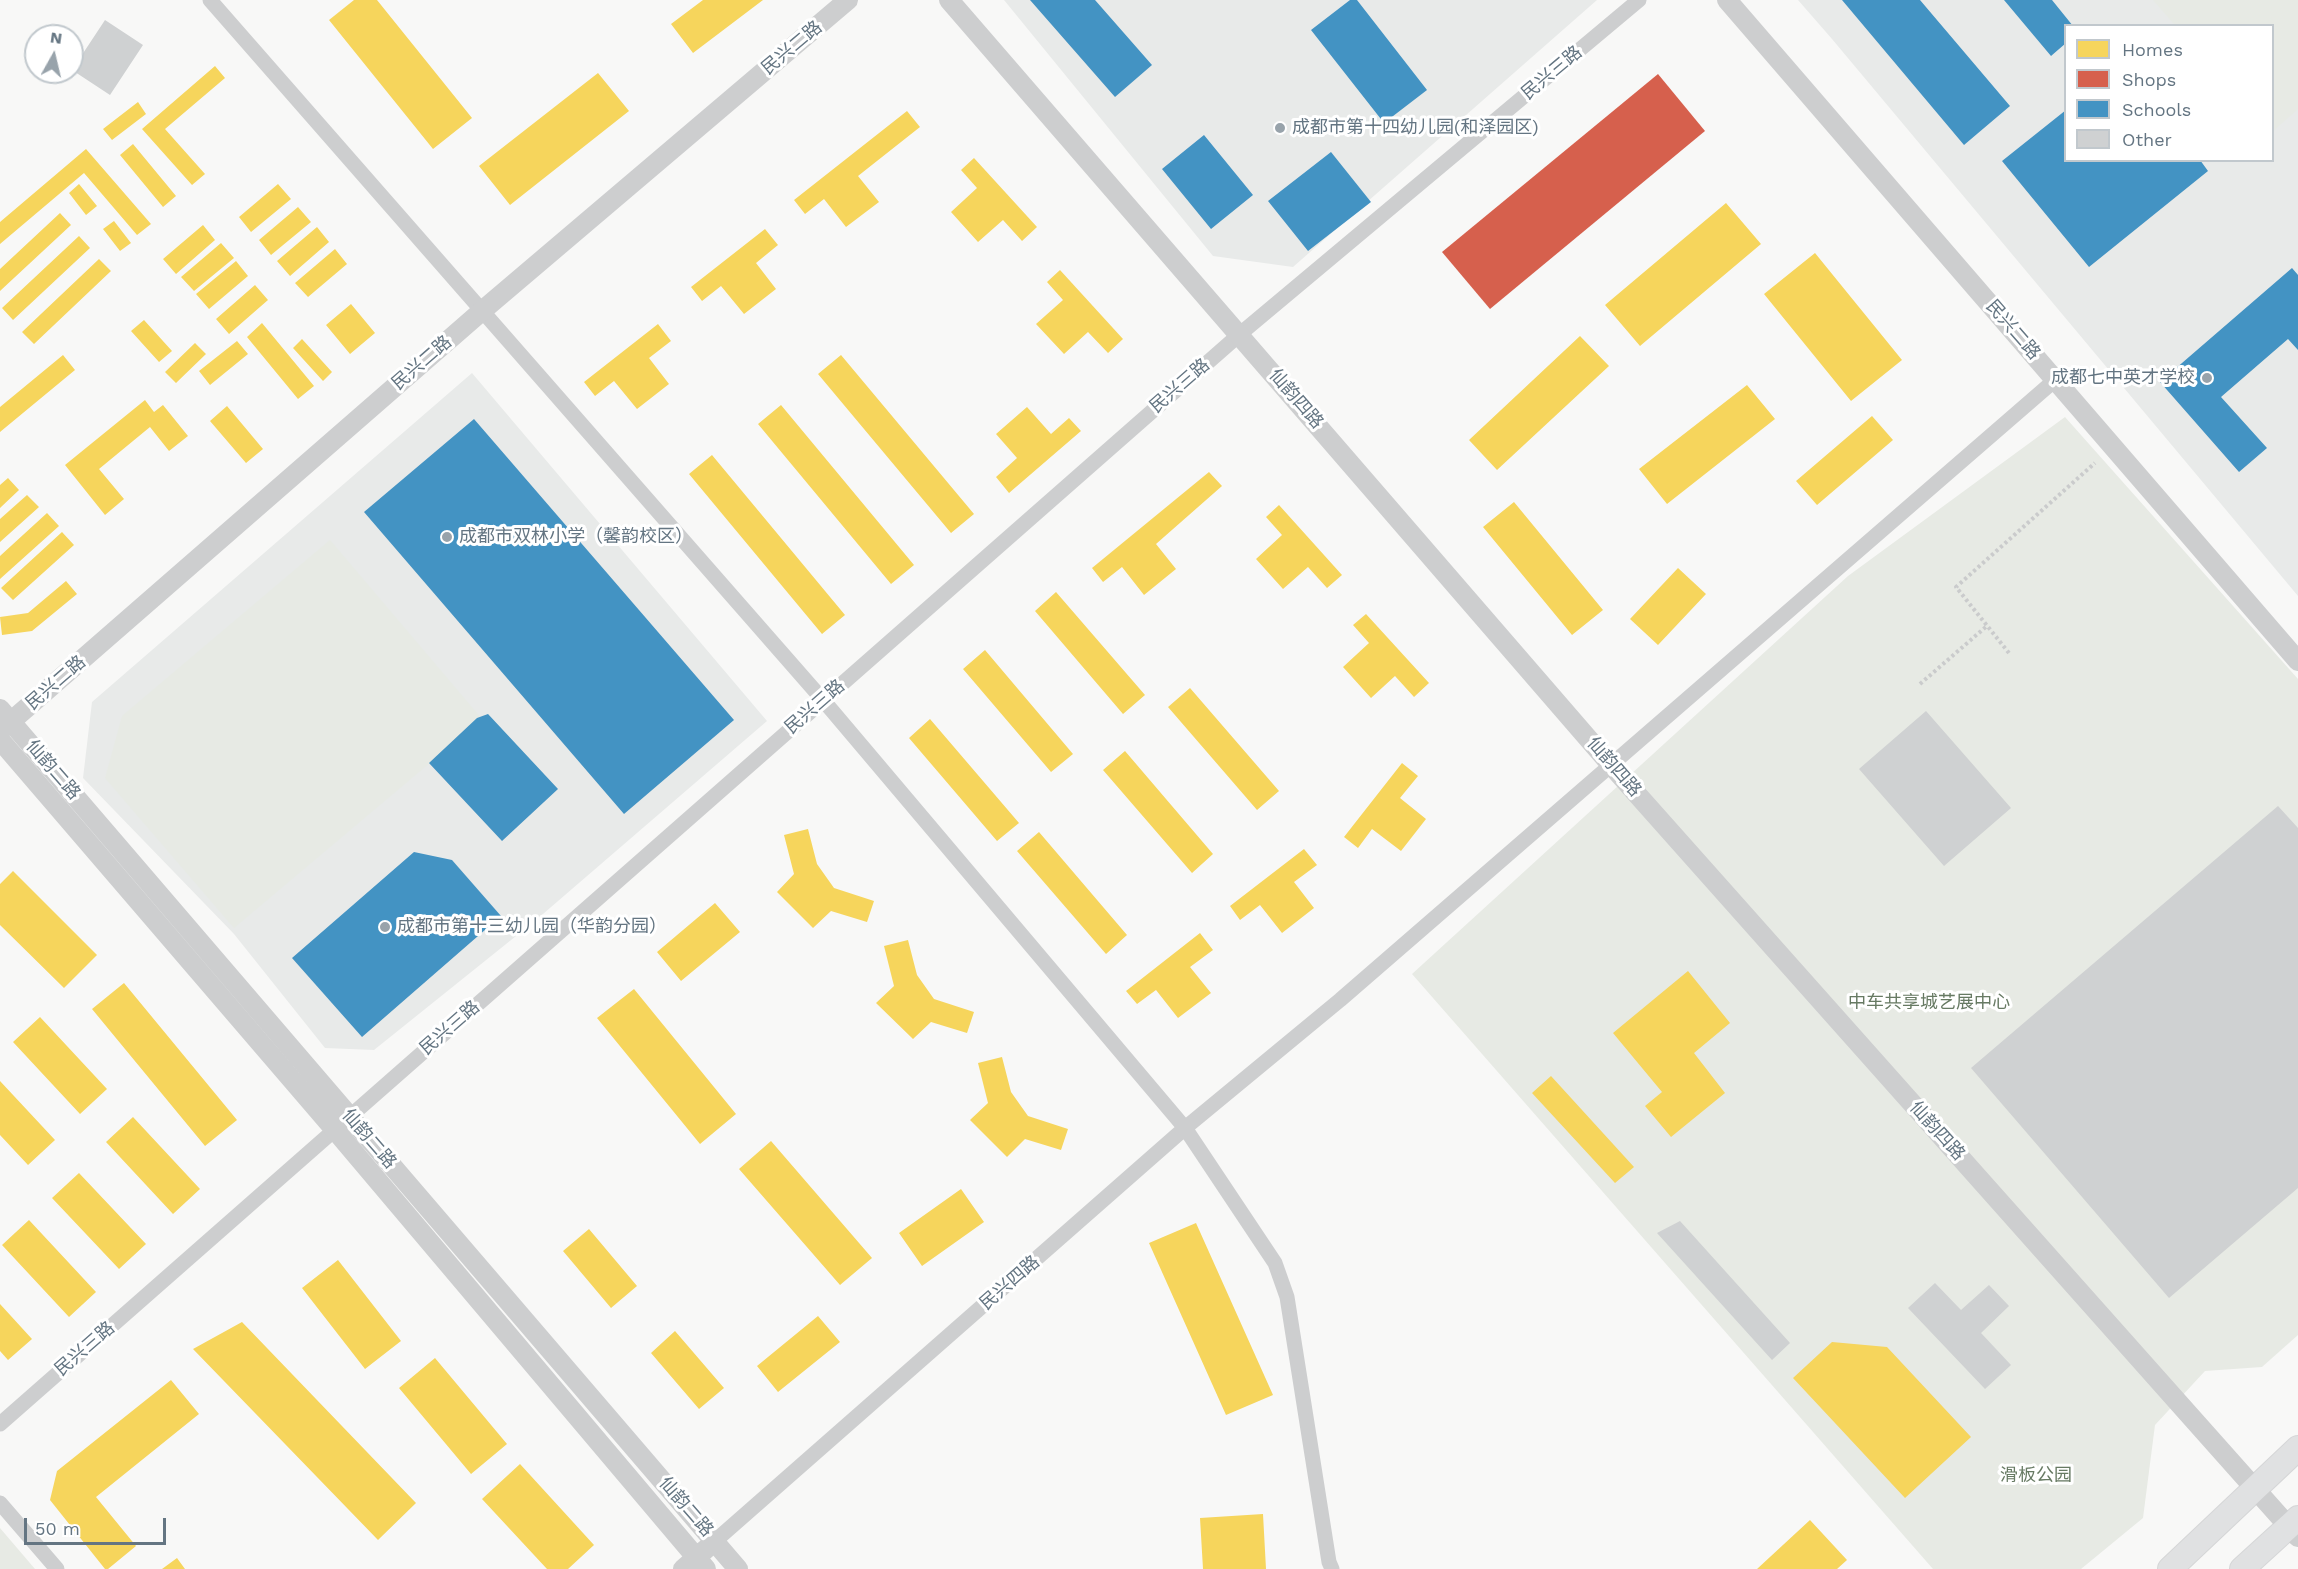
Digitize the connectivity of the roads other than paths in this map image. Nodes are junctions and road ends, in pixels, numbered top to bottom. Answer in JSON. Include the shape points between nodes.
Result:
{"nodes":[{"id":1,"x":210,"y":0,"type":"edge"},
{"id":2,"x":848,"y":0,"type":"edge"},
{"id":3,"x":949,"y":0,"type":"edge"},
{"id":4,"x":1639,"y":0,"type":"edge"},
{"id":5,"x":1727,"y":0,"type":"edge"},
{"id":6,"x":483,"y":310,"type":"junction"},
{"id":7,"x":1240,"y":334,"type":"junction"},
{"id":8,"x":2055,"y":380,"type":"junction"},
{"id":9,"x":2298,"y":661,"type":"edge"},
{"id":10,"x":824,"y":700,"type":"junction"},
{"id":11,"x":4,"y":720,"type":"edge"},
{"id":12,"x":0,"y":740,"type":"edge"},
{"id":13,"x":1611,"y":765,"type":"junction"},
{"id":14,"x":350,"y":1116,"type":"junction"},
{"id":15,"x":1185,"y":1128,"type":"junction"},
{"id":16,"x":334,"y":1130,"type":"junction"},
{"id":17,"x":0,"y":1424,"type":"edge"},
{"id":18,"x":2298,"y":1448,"type":"edge"},
{"id":19,"x":2255,"y":1488,"type":"junction"},
{"id":20,"x":0,"y":1503,"type":"edge"},
{"id":21,"x":2295,"y":1527,"type":"edge"},
{"id":22,"x":715,"y":1541,"type":"junction"},
{"id":23,"x":695,"y":1565,"type":"edge"},
{"id":24,"x":57,"y":1569,"type":"edge"},
{"id":25,"x":738,"y":1569,"type":"edge"},
{"id":26,"x":1332,"y":1569,"type":"edge"},
{"id":27,"x":2170,"y":1569,"type":"edge"},
{"id":28,"x":2242,"y":1569,"type":"edge"}],
"edges":[{"from":1,"to":6,"type":"street"},
{"from":2,"to":6,"type":"street","name":"民兴二路"},
{"from":3,"to":7,"type":"street","name":"仙韵四路"},
{"from":4,"to":7,"type":"street","name":"民兴三路"},
{"from":5,"to":8,"type":"street","name":"民兴二路"},
{"from":6,"to":10,"type":"street"},
{"from":6,"to":11,"type":"street","name":"民兴二路"},
{"from":7,"to":10,"type":"street","name":"民兴三路"},
{"from":7,"to":13,"type":"street","name":"仙韵四路"},
{"from":8,"to":9,"type":"street","name":"民兴二路"},
{"from":8,"to":13,"type":"street","name":"民兴四路"},
{"from":10,"to":14,"type":"street","name":"民兴三路"},
{"from":10,"to":15,"type":"street"},
{"from":11,"to":14,"type":"street","name":"仙韵二路"},
{"from":12,"to":16,"type":"street","name":"仙韵二路"},
{"from":13,"to":15,"type":"street","name":"民兴四路","via":[[1340,1000]]},
{"from":13,"to":19,"type":"street","name":"仙韵四路"},
{"from":14,"to":16,"type":"street","name":"民兴三路"},
{"from":14,"to":22,"type":"street","name":"仙韵二路"},
{"from":15,"to":22,"type":"street","name":"民兴四路"},
{"from":15,"to":26,"type":"street","via":[[1275,1263],[1287,1298]]},
{"from":16,"to":17,"type":"street","name":"民兴三路"},
{"from":16,"to":23,"type":"street","name":"仙韵二路"},
{"from":18,"to":19,"type":"main road"},
{"from":19,"to":21,"type":"street","name":"仙韵四路"},
{"from":19,"to":27,"type":"main road"},
{"from":20,"to":24,"type":"street"},
{"from":21,"to":28,"type":"main road"},
{"from":22,"to":23,"type":"street","name":"民兴四路"},
{"from":22,"to":25,"type":"street","name":"仙韵二路"}]}
